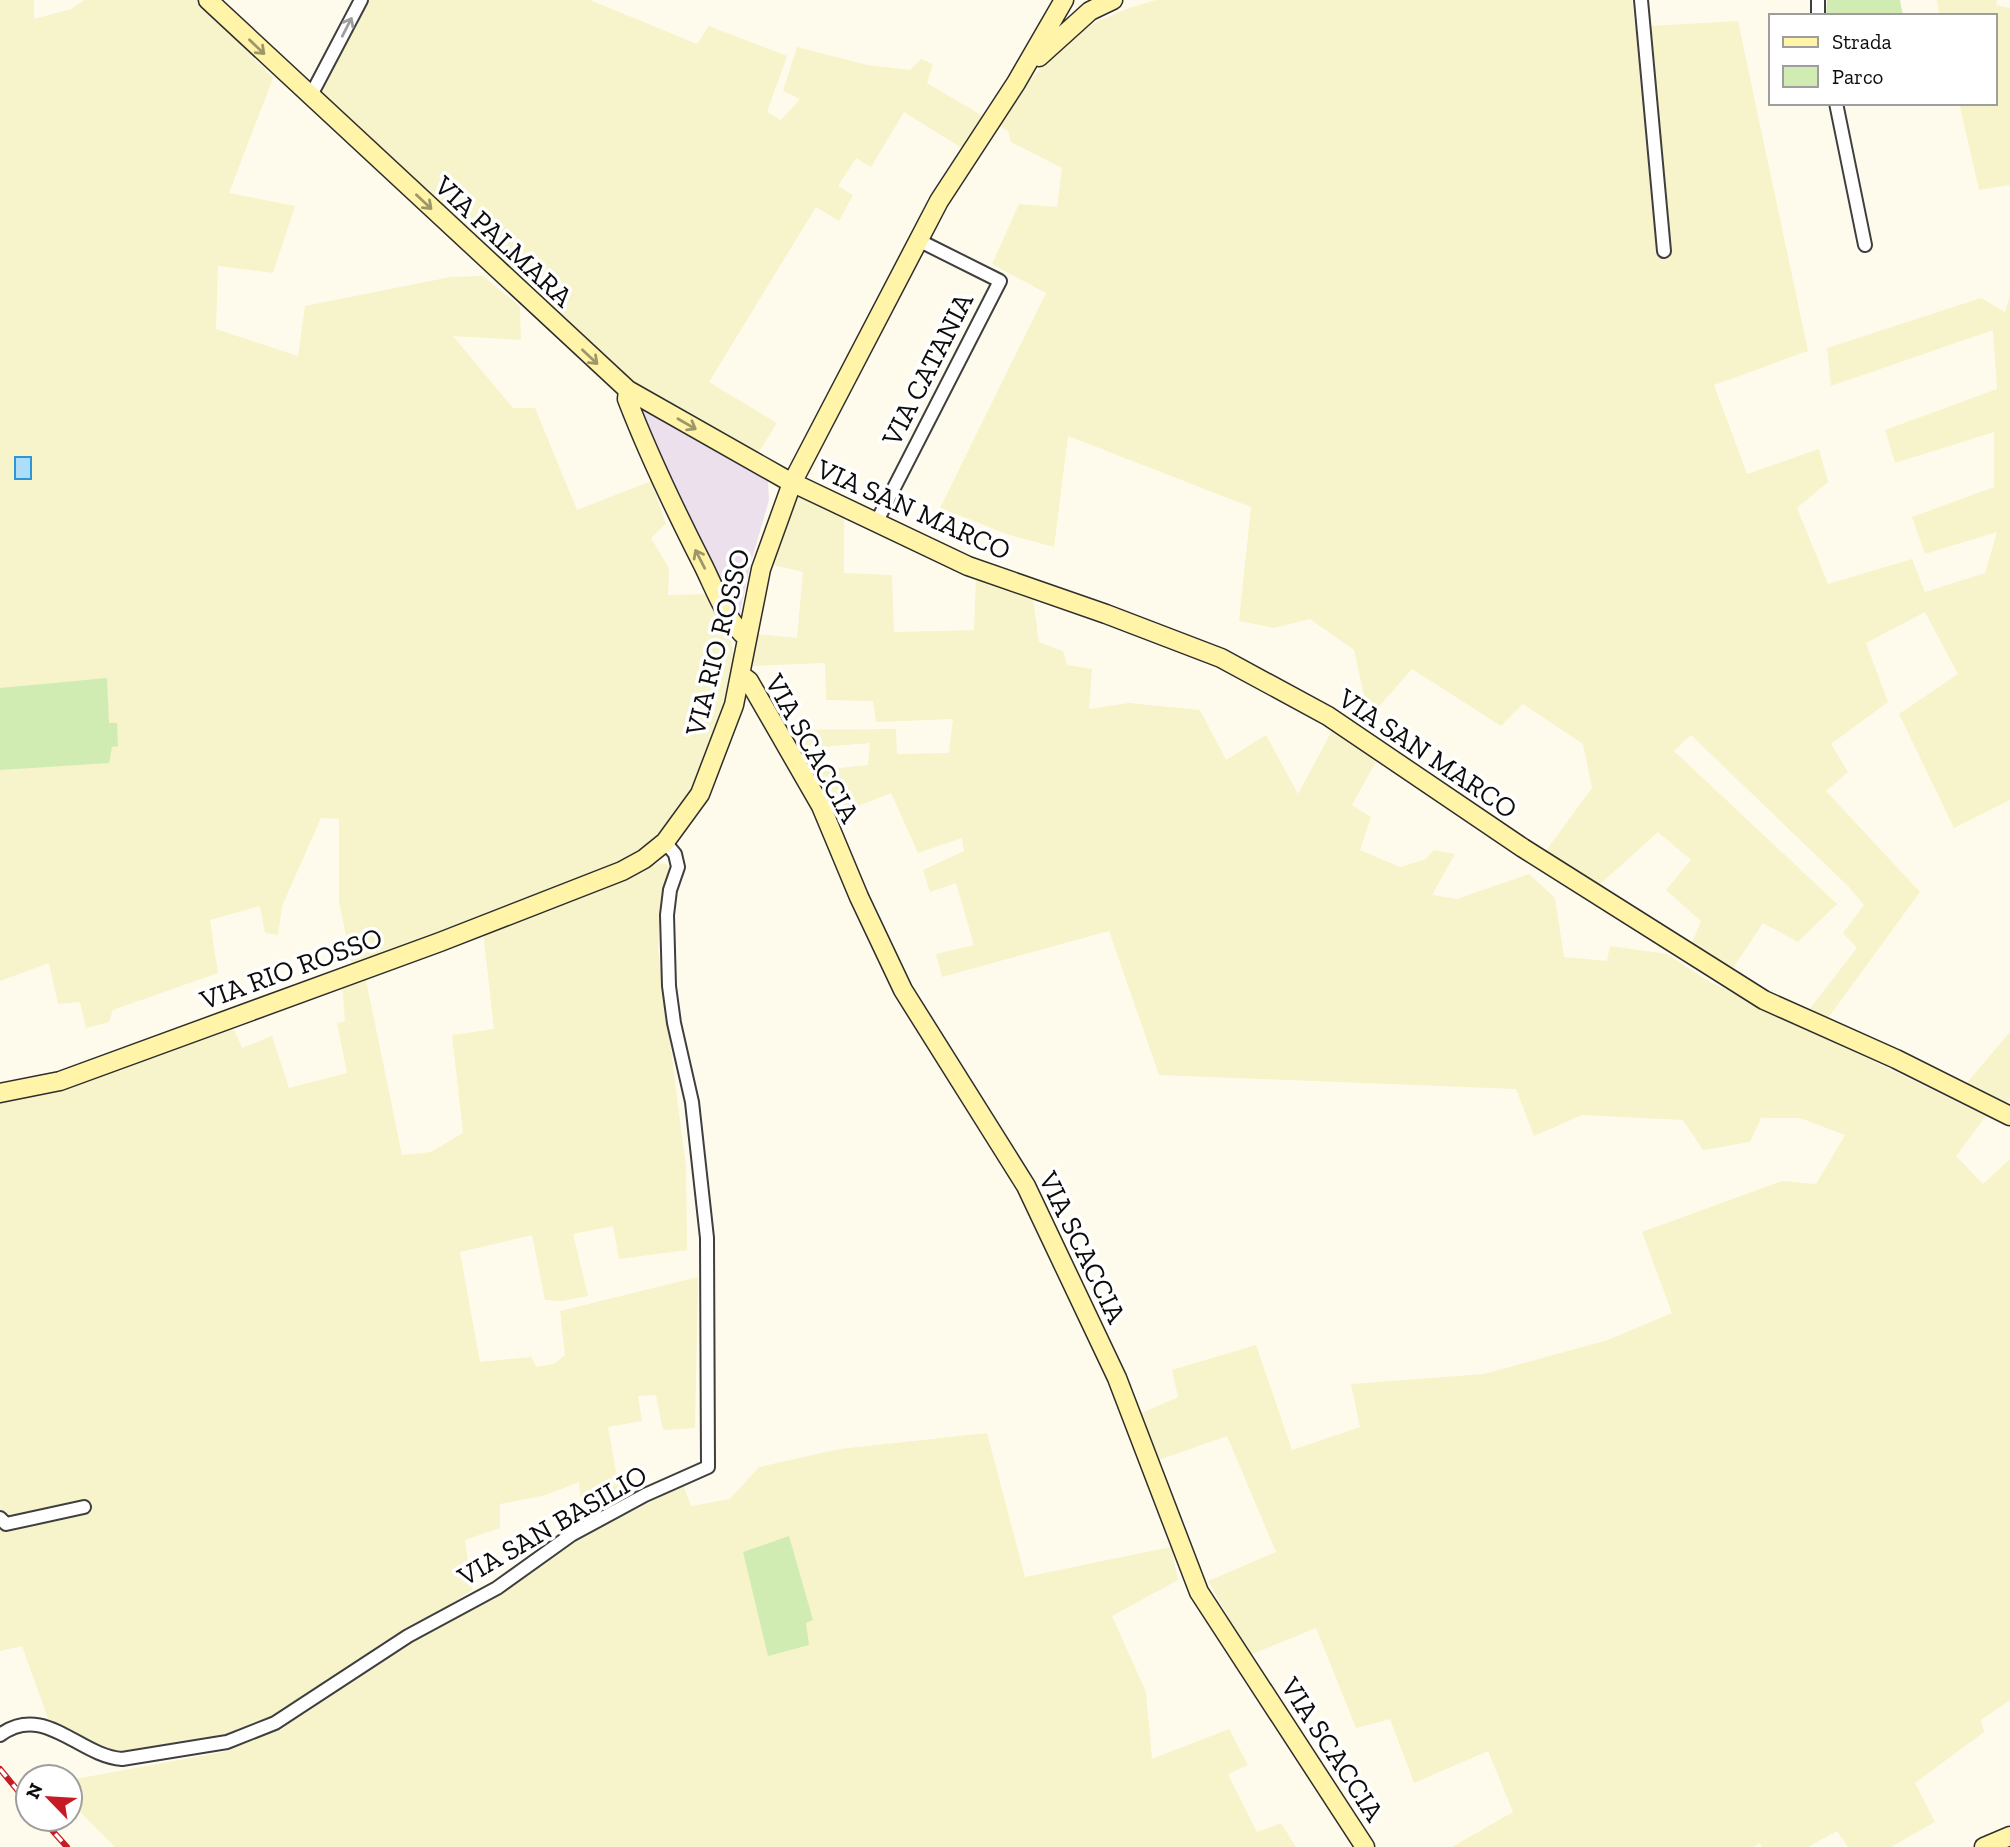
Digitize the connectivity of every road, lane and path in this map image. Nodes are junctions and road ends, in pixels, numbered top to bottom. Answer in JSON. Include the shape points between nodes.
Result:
{"nodes":[{"id":1,"x":208,"y":0,"type":"edge"},
{"id":2,"x":360,"y":0,"type":"edge"},
{"id":3,"x":1064,"y":0,"type":"edge"},
{"id":4,"x":1113,"y":0,"type":"edge"},
{"id":5,"x":1641,"y":0,"type":"edge"},
{"id":6,"x":1090,"y":5,"type":"edge"},
{"id":7,"x":1016,"y":83,"type":"junction"},
{"id":8,"x":310,"y":97,"type":"junction"},
{"id":9,"x":1836,"y":105,"type":"edge"},
{"id":10,"x":918,"y":240,"type":"junction"},
{"id":11,"x":1865,"y":245,"type":"dead end"},
{"id":12,"x":1664,"y":251,"type":"dead end"},
{"id":13,"x":628,"y":390,"type":"junction"},
{"id":14,"x":792,"y":483,"type":"junction"},
{"id":15,"x":876,"y":523,"type":"junction"},
{"id":16,"x":747,"y":638,"type":"junction"},
{"id":17,"x":741,"y":675,"type":"junction"},
{"id":18,"x":665,"y":842,"type":"junction"},
{"id":19,"x":0,"y":1093,"type":"edge"},
{"id":20,"x":2010,"y":1116,"type":"edge"},
{"id":21,"x":84,"y":1507,"type":"dead end"},
{"id":22,"x":0,"y":1518,"type":"edge"},
{"id":23,"x":0,"y":1735,"type":"edge"},
{"id":24,"x":2010,"y":1836,"type":"edge"},
{"id":25,"x":1365,"y":1847,"type":"edge"},
{"id":26,"x":1984,"y":1847,"type":"edge"}],
"edges":[{"from":1,"to":8,"type":"street","name":"VIA PALMARA","one_way":true},
{"from":8,"to":2,"type":"street","one_way":true},
{"from":3,"to":7,"type":"street"},
{"from":4,"to":6,"type":"street"},
{"from":5,"to":12,"type":"street"},
{"from":6,"to":7,"type":"street"},
{"from":7,"to":10,"type":"street","name":"VIA RIO ROSSO"},
{"from":8,"to":13,"type":"street","name":"VIA PALMARA","one_way":true},
{"from":9,"to":11,"type":"street"},
{"from":10,"to":14,"type":"street","name":"VIA RIO ROSSO"},
{"from":10,"to":15,"type":"street","name":"VIA CATANIA","via":[[1000,281]]},
{"from":13,"to":14,"type":"street","name":"VIA PALMARA","one_way":true},
{"from":16,"to":13,"type":"street","one_way":true,"via":[[720,601],[656,473],[627,399]]},
{"from":14,"to":15,"type":"street","name":"VIA SAN MARCO"},
{"from":14,"to":16,"type":"street","name":"VIA RIO ROSSO","via":[[761,569]]},
{"from":15,"to":20,"type":"street","name":"VIA SAN MARCO","via":[[968,566],[1221,658],[1328,716],[1523,848],[1764,1000]]},
{"from":16,"to":17,"type":"street","name":"VIA RIO ROSSO"},
{"from":17,"to":18,"type":"street","name":"VIA RIO ROSSO","via":[[700,794]]},
{"from":17,"to":25,"type":"street","name":"VIA SCACCIA","via":[[749,681],[821,806],[903,989],[1026,1186],[1116,1378],[1199,1592]]},
{"from":18,"to":19,"type":"street","name":"VIA RIO ROSSO","via":[[622,871],[440,942],[60,1081]]},
{"from":18,"to":23,"type":"street","name":"VIA SAN BASILIO","via":[[678,867],[667,915],[669,986],[692,1102],[707,1238],[708,1467],[571,1535],[496,1588],[408,1636],[250,1735],[122,1759],[110,1758],[51,1727],[19,1725]]},
{"from":21,"to":22,"type":"street","via":[[6,1524]]},
{"from":24,"to":26,"type":"street"}]}
